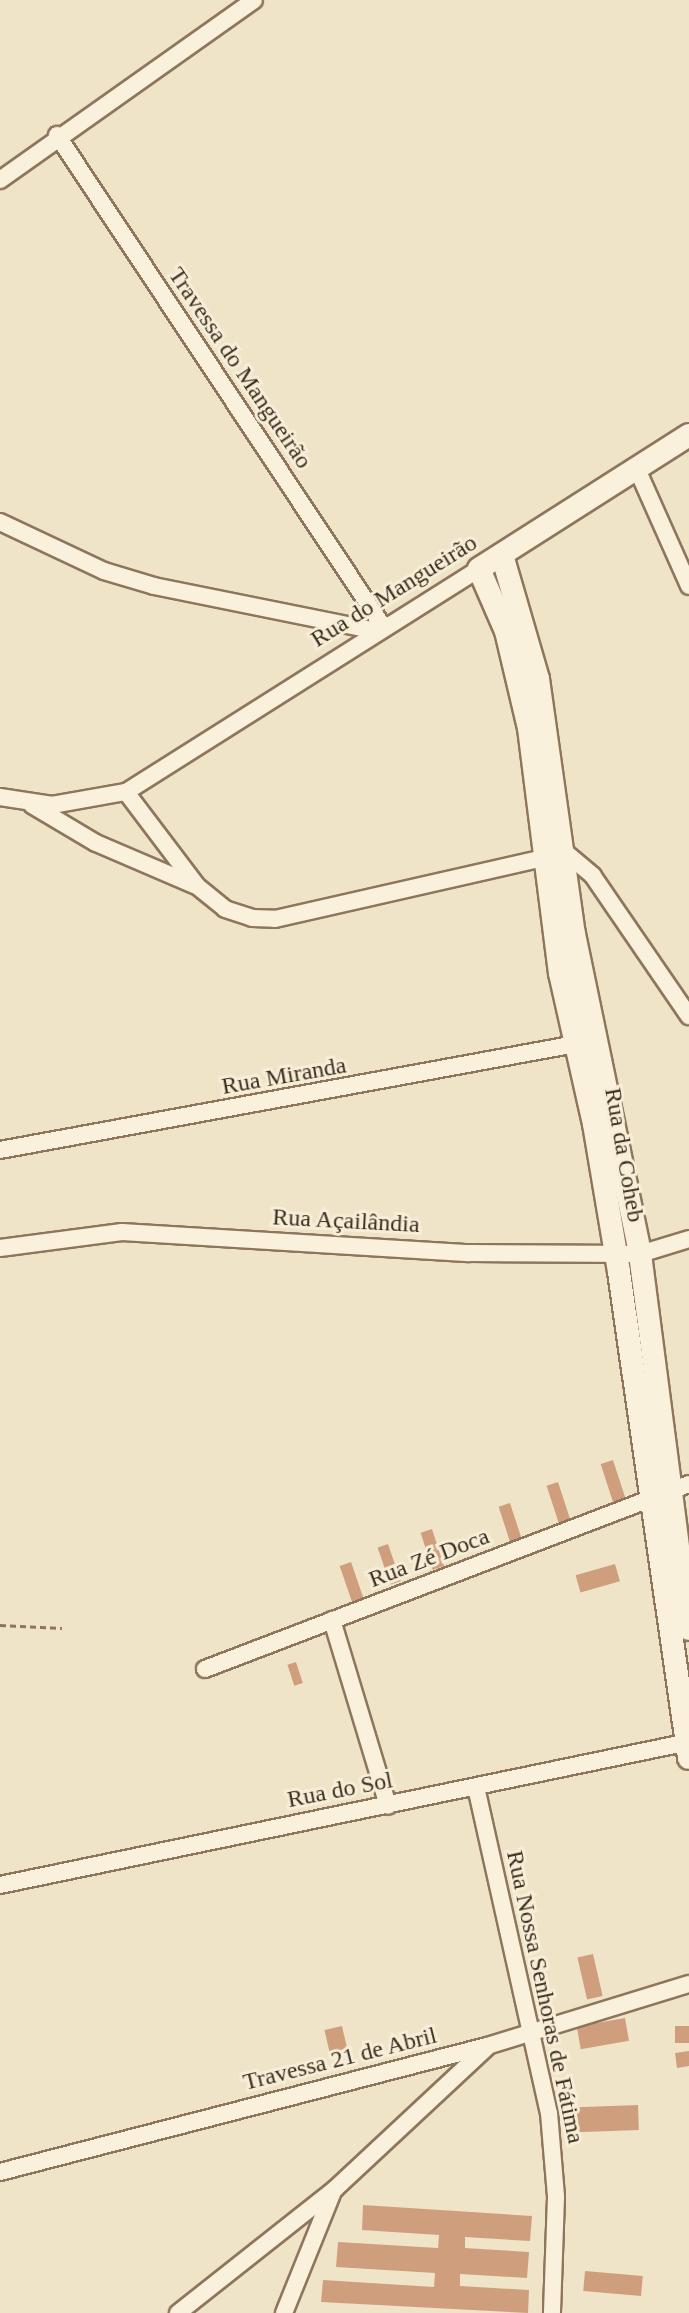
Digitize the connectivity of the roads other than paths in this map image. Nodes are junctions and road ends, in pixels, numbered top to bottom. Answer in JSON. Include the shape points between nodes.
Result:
{"nodes":[{"id":1,"x":254,"y":0,"type":"edge"},
{"id":2,"x":57,"y":135,"type":"junction"},
{"id":3,"x":0,"y":180,"type":"edge"},
{"id":4,"x":689,"y":435,"type":"edge"},
{"id":5,"x":637,"y":469,"type":"junction"},
{"id":6,"x":0,"y":522,"type":"edge"},
{"id":7,"x":502,"y":555,"type":"junction"},
{"id":8,"x":479,"y":569,"type":"junction"},
{"id":9,"x":689,"y":586,"type":"edge"},
{"id":10,"x":381,"y":629,"type":"junction"},
{"id":11,"x":126,"y":792,"type":"junction"},
{"id":12,"x":0,"y":797,"type":"edge"},
{"id":13,"x":24,"y":800,"type":"junction"},
{"id":14,"x":555,"y":854,"type":"junction"},
{"id":15,"x":197,"y":886,"type":"junction"},
{"id":16,"x":689,"y":1016,"type":"edge"},
{"id":17,"x":576,"y":1044,"type":"junction"},
{"id":18,"x":0,"y":1150,"type":"edge"},
{"id":19,"x":689,"y":1239,"type":"edge"},
{"id":20,"x":0,"y":1248,"type":"edge"},
{"id":21,"x":615,"y":1253,"type":"junction"},
{"id":22,"x":640,"y":1254,"type":"junction"},
{"id":23,"x":669,"y":1492,"type":"edge"},
{"id":24,"x":332,"y":1620,"type":"junction"},
{"id":25,"x":689,"y":1629,"type":"edge"},
{"id":26,"x":205,"y":1669,"type":"dead end"},
{"id":27,"x":688,"y":1748,"type":"edge"},
{"id":28,"x":476,"y":1787,"type":"junction"},
{"id":29,"x":388,"y":1806,"type":"junction"},
{"id":30,"x":0,"y":1885,"type":"edge"},
{"id":31,"x":689,"y":1984,"type":"edge"},
{"id":32,"x":529,"y":2032,"type":"junction"},
{"id":33,"x":487,"y":2046,"type":"junction"},
{"id":34,"x":0,"y":2172,"type":"edge"},
{"id":35,"x":335,"y":2189,"type":"junction"},
{"id":36,"x":178,"y":2313,"type":"edge"},
{"id":37,"x":284,"y":2313,"type":"edge"},
{"id":38,"x":552,"y":2313,"type":"edge"}],
"edges":[{"from":1,"to":2,"type":"street"},
{"from":2,"to":3,"type":"street"},
{"from":2,"to":10,"type":"street","name":"Travessa do Mangueirão"},
{"from":4,"to":5,"type":"street","name":"Rua do Mangueirão"},
{"from":5,"to":7,"type":"street","name":"Rua do Mangueirão"},
{"from":5,"to":9,"type":"street"},
{"from":6,"to":10,"type":"street","via":[[104,571],[154,586]]},
{"from":7,"to":8,"type":"street","name":"Rua do Mangueirão"},
{"from":7,"to":14,"type":"street","name":"Rua da Coheb","via":[[533,655]]},
{"from":8,"to":10,"type":"street","name":"Rua do Mangueirão"},
{"from":8,"to":14,"type":"street","name":"Rua da Coheb","via":[[502,619]]},
{"from":10,"to":11,"type":"street","name":"Rua do Mangueirão"},
{"from":11,"to":13,"type":"street","name":"Rua do Mangueirão","via":[[76,804]]},
{"from":11,"to":15,"type":"street"},
{"from":12,"to":13,"type":"street","name":"Rua do Mangueirão"},
{"from":13,"to":15,"type":"street","via":[[96,843]]},
{"from":14,"to":15,"type":"street","via":[[275,919],[225,909]]},
{"from":14,"to":16,"type":"street","via":[[593,876]]},
{"from":14,"to":17,"type":"street","name":"Rua da Coheb","via":[[560,973]]},
{"from":14,"to":22,"type":"street","name":"Rua da Coheb"},
{"from":17,"to":18,"type":"street","name":"Rua Miranda"},
{"from":17,"to":21,"type":"street","name":"Rua da Coheb"},
{"from":19,"to":22,"type":"street","name":"Rua Açailândia"},
{"from":20,"to":21,"type":"street","name":"Rua Açailândia","via":[[122,1232],[469,1253]]},
{"from":21,"to":22,"type":"street","name":"Rua Açailândia"},
{"from":21,"to":23,"type":"street","name":"Rua da Coheb"},
{"from":22,"to":23,"type":"street","name":"Rua da Coheb"},
{"from":23,"to":24,"type":"street","name":"Rua Zé Doca"},
{"from":23,"to":25,"type":"street","name":"Rua da Coheb"},
{"from":23,"to":27,"type":"street","name":"Rua da Coheb"},
{"from":24,"to":26,"type":"street","name":"Rua Zé Doca"},
{"from":24,"to":29,"type":"street"},
{"from":27,"to":28,"type":"street","name":"Rua do Sol"},
{"from":28,"to":29,"type":"street","name":"Rua do Sol"},
{"from":28,"to":32,"type":"street","name":"Rua Nossa Senhoras de Fátima"},
{"from":29,"to":30,"type":"street","name":"Rua do Sol"},
{"from":31,"to":32,"type":"street","name":"Travessa 21 de Abril"},
{"from":32,"to":33,"type":"street","name":"Travessa 21 de Abril"},
{"from":32,"to":38,"type":"street","name":"Rua Nossa Senhoras de Fátima","via":[[554,2146]]},
{"from":33,"to":34,"type":"street","name":"Travessa 21 de Abril"},
{"from":33,"to":35,"type":"street"},
{"from":35,"to":36,"type":"street"},
{"from":35,"to":37,"type":"street"}]}
